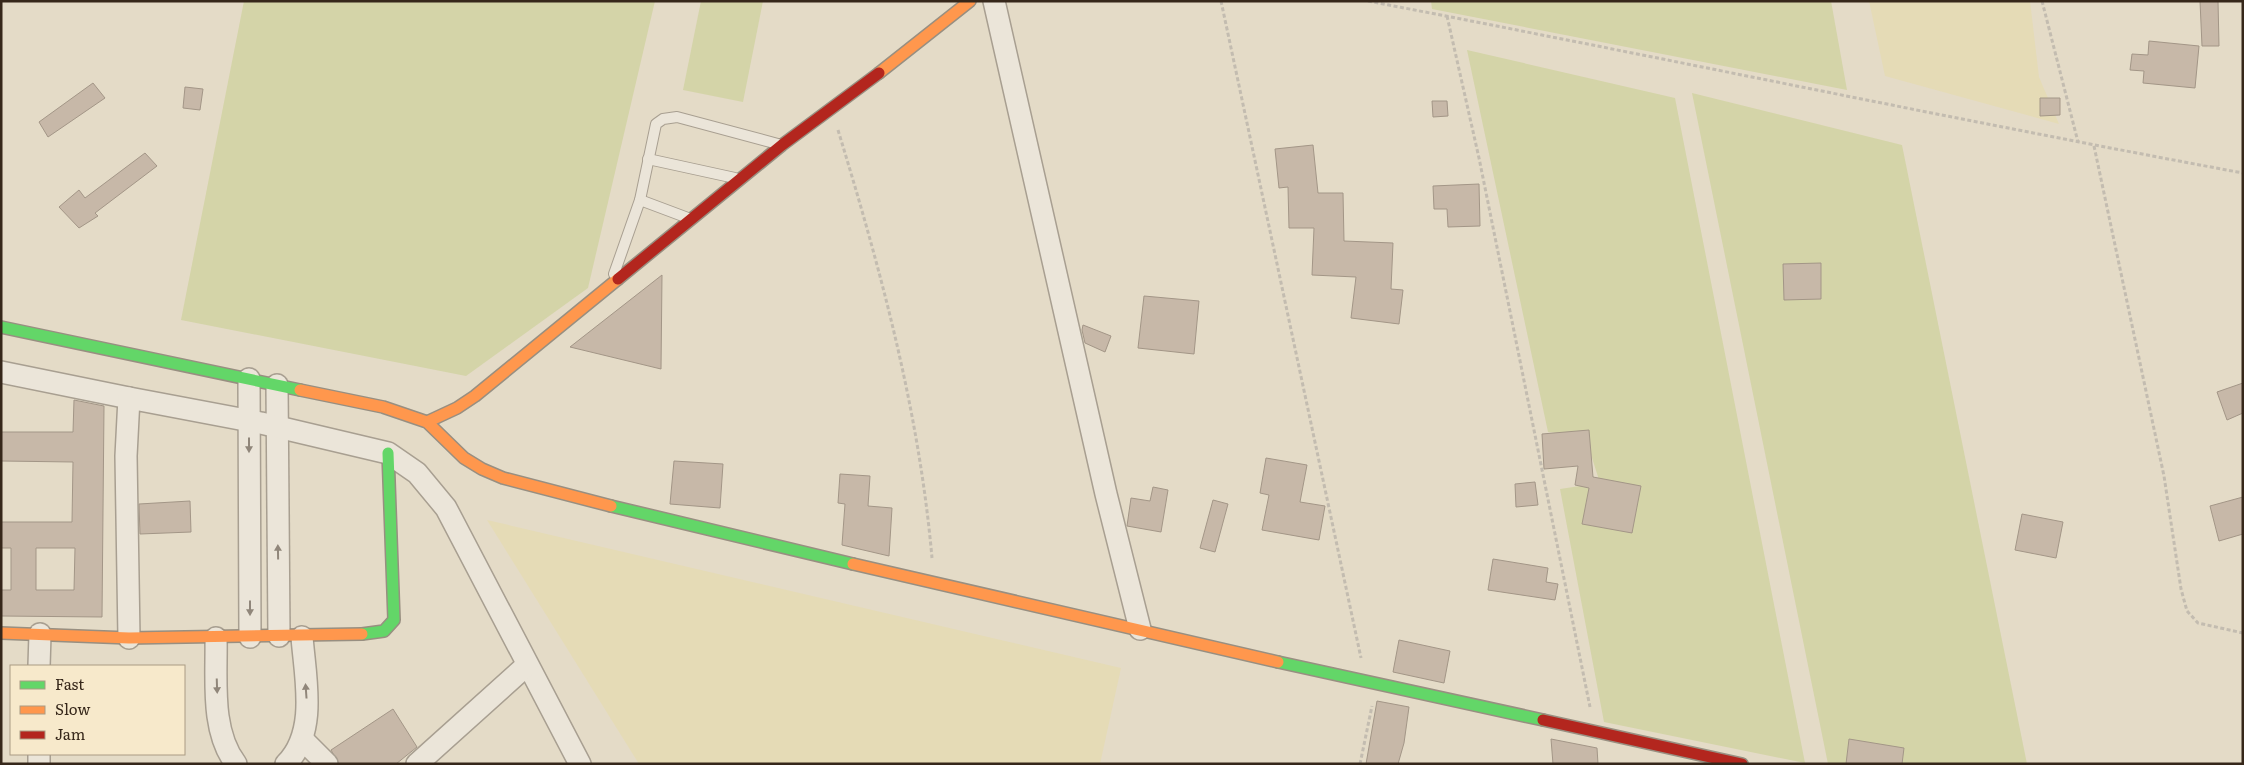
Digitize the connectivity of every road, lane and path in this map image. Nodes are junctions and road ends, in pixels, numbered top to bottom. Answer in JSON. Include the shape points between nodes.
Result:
{"nodes":[{"id":1,"x":970,"y":1,"type":"edge"},
{"id":2,"x":994,"y":1,"type":"edge"},
{"id":3,"x":1221,"y":1,"type":"edge"},
{"id":4,"x":1368,"y":1,"type":"edge"},
{"id":5,"x":2042,"y":1,"type":"edge"},
{"id":6,"x":1447,"y":16,"type":"junction"},
{"id":7,"x":832,"y":108,"type":"junction"},
{"id":8,"x":2078,"y":142,"type":"junction"},
{"id":9,"x":782,"y":145,"type":"junction"},
{"id":10,"x":2094,"y":145,"type":"junction"},
{"id":11,"x":648,"y":159,"type":"junction"},
{"id":12,"x":2243,"y":173,"type":"edge"},
{"id":13,"x":741,"y":180,"type":"junction"},
{"id":14,"x":640,"y":200,"type":"junction"},
{"id":15,"x":692,"y":220,"type":"junction"},
{"id":16,"x":610,"y":284,"type":"junction"},
{"id":17,"x":1,"y":327,"type":"edge"},
{"id":18,"x":1,"y":372,"type":"edge"},
{"id":19,"x":249,"y":379,"type":"junction"},
{"id":20,"x":277,"y":385,"type":"junction"},
{"id":21,"x":129,"y":398,"type":"junction"},
{"id":22,"x":249,"y":421,"type":"junction"},
{"id":23,"x":426,"y":422,"type":"junction"},
{"id":24,"x":276,"y":426,"type":"junction"},
{"id":25,"x":388,"y":453,"type":"junction"},
{"id":26,"x":934,"y":582,"type":"junction"},
{"id":27,"x":1140,"y":629,"type":"junction"},
{"id":28,"x":1,"y":633,"type":"edge"},
{"id":29,"x":2243,"y":633,"type":"edge"},
{"id":30,"x":40,"y":634,"type":"junction"},
{"id":31,"x":250,"y":636,"type":"junction"},
{"id":32,"x":279,"y":636,"type":"junction"},
{"id":33,"x":302,"y":636,"type":"junction"},
{"id":34,"x":129,"y":638,"type":"junction"},
{"id":35,"x":216,"y":638,"type":"junction"},
{"id":36,"x":40,"y":665,"type":"edge"},
{"id":37,"x":527,"y":665,"type":"junction"},
{"id":38,"x":1363,"y":681,"type":"junction"},
{"id":39,"x":1377,"y":684,"type":"junction"},
{"id":40,"x":1595,"y":732,"type":"junction"},
{"id":41,"x":303,"y":740,"type":"junction"},
{"id":42,"x":236,"y":764,"type":"edge"},
{"id":43,"x":286,"y":764,"type":"edge"},
{"id":44,"x":327,"y":764,"type":"edge"},
{"id":45,"x":417,"y":764,"type":"edge"},
{"id":46,"x":580,"y":764,"type":"edge"},
{"id":47,"x":1360,"y":764,"type":"edge"},
{"id":48,"x":1742,"y":764,"type":"edge"}],
"edges":[{"from":1,"to":7,"type":"street"},
{"from":2,"to":27,"type":"street"},
{"from":3,"to":38,"type":"path","via":[[1353,615]]},
{"from":4,"to":6,"type":"path"},
{"from":5,"to":8,"type":"path"},
{"from":6,"to":8,"type":"path"},
{"from":6,"to":40,"type":"path","via":[[1481,168]]},
{"from":7,"to":9,"type":"street"},
{"from":7,"to":26,"type":"path","via":[[867,224],[903,368],[926,490]]},
{"from":8,"to":10,"type":"path"},
{"from":9,"to":11,"type":"lane","via":[[677,117],[656,124]]},
{"from":9,"to":13,"type":"street"},
{"from":10,"to":12,"type":"path"},
{"from":10,"to":29,"type":"path","via":[[2164,476],[2187,611],[2198,623]]},
{"from":11,"to":13,"type":"lane"},
{"from":11,"to":14,"type":"lane"},
{"from":13,"to":15,"type":"street"},
{"from":14,"to":15,"type":"lane"},
{"from":14,"to":16,"type":"lane"},
{"from":15,"to":16,"type":"street"},
{"from":16,"to":23,"type":"street","via":[[475,396]]},
{"from":17,"to":19,"type":"street"},
{"from":18,"to":21,"type":"street"},
{"from":19,"to":20,"type":"street"},
{"from":19,"to":22,"type":"street"},
{"from":20,"to":23,"type":"street","via":[[383,406]]},
{"from":20,"to":24,"type":"street"},
{"from":21,"to":22,"type":"street"},
{"from":21,"to":34,"type":"street","via":[[126,456]]},
{"from":22,"to":24,"type":"street"},
{"from":22,"to":31,"type":"street","one_way":true},
{"from":23,"to":26,"type":"street","via":[[464,458],[503,478],[656,518]]},
{"from":24,"to":25,"type":"street"},
{"from":32,"to":24,"type":"street","one_way":true},
{"from":25,"to":33,"type":"street","via":[[394,620],[384,631],[372,634]]},
{"from":25,"to":37,"type":"street","via":[[417,472],[446,508]]},
{"from":26,"to":27,"type":"street"},
{"from":27,"to":38,"type":"street"},
{"from":28,"to":30,"type":"street"},
{"from":30,"to":34,"type":"street"},
{"from":30,"to":36,"type":"street"},
{"from":31,"to":32,"type":"street"},
{"from":31,"to":35,"type":"street"},
{"from":32,"to":33,"type":"street"},
{"from":41,"to":33,"type":"street","one_way":true,"via":[[307,706]]},
{"from":34,"to":35,"type":"street"},
{"from":35,"to":42,"type":"street","one_way":true,"via":[[218,718],[222,738]]},
{"from":37,"to":45,"type":"street"},
{"from":37,"to":46,"type":"street"},
{"from":38,"to":39,"type":"street"},
{"from":39,"to":40,"type":"street"},
{"from":39,"to":47,"type":"path"},
{"from":40,"to":48,"type":"street"},
{"from":41,"to":43,"type":"street"},
{"from":41,"to":44,"type":"street"}]}
